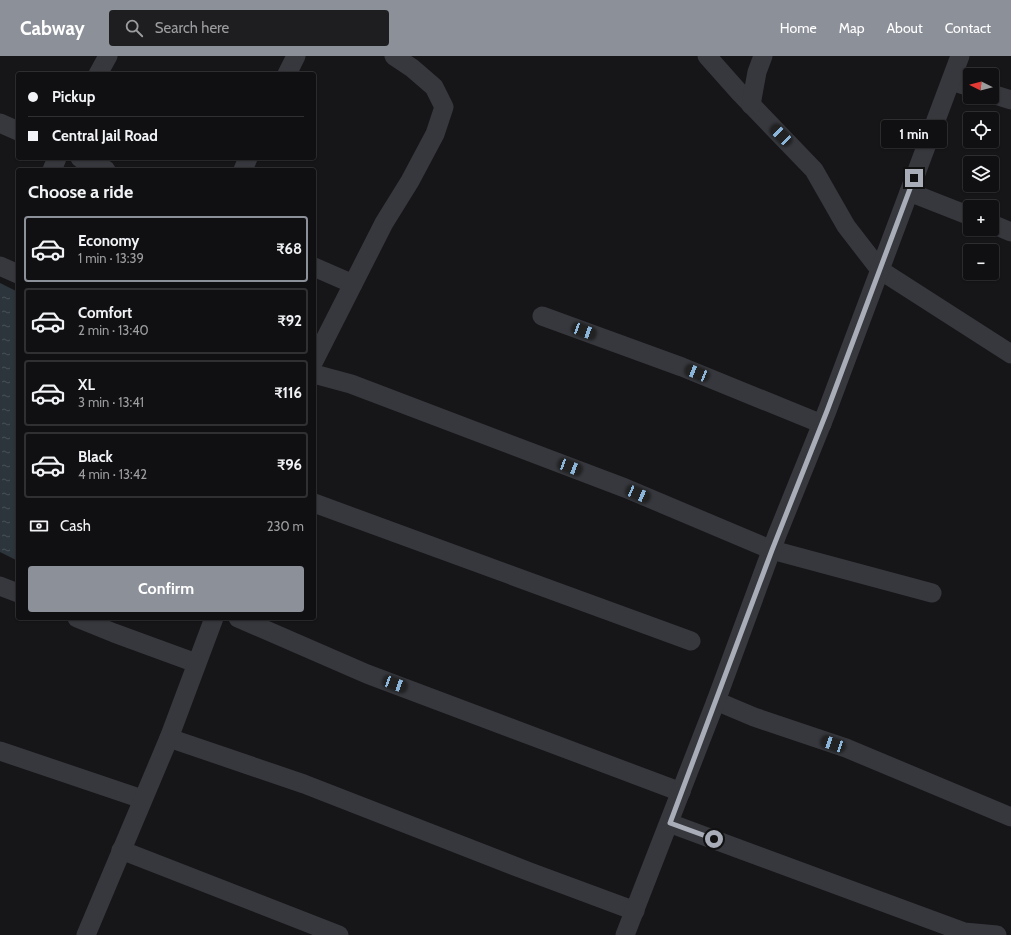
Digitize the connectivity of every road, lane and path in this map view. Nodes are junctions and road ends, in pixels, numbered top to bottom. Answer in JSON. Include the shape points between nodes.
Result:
{"nodes":[{"id":1,"x":108,"y":56,"type":"edge"},
{"id":2,"x":296,"y":56,"type":"edge"},
{"id":3,"x":394,"y":56,"type":"edge"},
{"id":4,"x":707,"y":56,"type":"edge"},
{"id":5,"x":763,"y":56,"type":"edge"},
{"id":6,"x":960,"y":56,"type":"edge"},
{"id":7,"x":99,"y":72,"type":"edge"},
{"id":8,"x":288,"y":72,"type":"edge"},
{"id":9,"x":951,"y":81,"type":"junction"},
{"id":10,"x":963,"y":85,"type":"edge"},
{"id":11,"x":999,"y":96,"type":"edge"},
{"id":12,"x":1011,"y":100,"type":"edge"},
{"id":13,"x":751,"y":105,"type":"junction"},
{"id":14,"x":0,"y":123,"type":"edge"},
{"id":15,"x":16,"y":130,"type":"edge"},
{"id":16,"x":84,"y":160,"type":"edge"},
{"id":17,"x":102,"y":168,"type":"edge"},
{"id":18,"x":909,"y":192,"type":"junction"},
{"id":19,"x":963,"y":213,"type":"edge"},
{"id":20,"x":999,"y":227,"type":"edge"},
{"id":21,"x":1011,"y":232,"type":"edge"},
{"id":22,"x":316,"y":268,"type":"edge"},
{"id":23,"x":880,"y":270,"type":"junction"},
{"id":24,"x":353,"y":284,"type":"junction"},
{"id":25,"x":542,"y":316,"type":"dead end"},
{"id":26,"x":1011,"y":354,"type":"edge"},
{"id":27,"x":316,"y":357,"type":"edge"},
{"id":28,"x":316,"y":375,"type":"edge"},
{"id":29,"x":822,"y":424,"type":"junction"},
{"id":30,"x":316,"y":504,"type":"edge"},
{"id":31,"x":772,"y":550,"type":"junction"},
{"id":32,"x":0,"y":586,"type":"edge"},
{"id":33,"x":16,"y":592,"type":"edge"},
{"id":34,"x":932,"y":593,"type":"dead end"},
{"id":35,"x":82,"y":620,"type":"edge"},
{"id":36,"x":213,"y":620,"type":"edge"},
{"id":37,"x":243,"y":620,"type":"edge"},
{"id":38,"x":691,"y":641,"type":"dead end"},
{"id":39,"x":196,"y":663,"type":"junction"},
{"id":40,"x":716,"y":701,"type":"junction"},
{"id":41,"x":169,"y":738,"type":"junction"},
{"id":42,"x":0,"y":751,"type":"edge"},
{"id":43,"x":681,"y":792,"type":"junction"},
{"id":44,"x":142,"y":800,"type":"junction"},
{"id":45,"x":1011,"y":818,"type":"edge"},
{"id":46,"x":670,"y":823,"type":"junction"},
{"id":47,"x":121,"y":850,"type":"junction"},
{"id":48,"x":635,"y":911,"type":"junction"},
{"id":49,"x":86,"y":935,"type":"edge"},
{"id":50,"x":339,"y":935,"type":"edge"},
{"id":51,"x":626,"y":935,"type":"edge"},
{"id":52,"x":997,"y":935,"type":"edge"}],
"edges":[{"from":1,"to":7,"type":"street"},
{"from":2,"to":8,"type":"street"},
{"from":3,"to":24,"type":"street","via":[[434,87],[444,107],[435,134],[384,223]]},
{"from":4,"to":13,"type":"street"},
{"from":5,"to":13,"type":"street","via":[[757,72]]},
{"from":6,"to":9,"type":"street"},
{"from":9,"to":10,"type":"street"},
{"from":9,"to":18,"type":"street"},
{"from":11,"to":12,"type":"street"},
{"from":13,"to":23,"type":"street","via":[[814,170],[846,226]]},
{"from":14,"to":15,"type":"street"},
{"from":16,"to":17,"type":"street"},
{"from":18,"to":19,"type":"street"},
{"from":18,"to":23,"type":"street"},
{"from":20,"to":21,"type":"street"},
{"from":22,"to":24,"type":"street"},
{"from":23,"to":26,"type":"street"},
{"from":23,"to":29,"type":"street"},
{"from":24,"to":27,"type":"street"},
{"from":25,"to":29,"type":"street","via":[[682,367]]},
{"from":28,"to":31,"type":"street","via":[[350,384],[618,485]]},
{"from":29,"to":31,"type":"street"},
{"from":30,"to":38,"type":"street"},
{"from":31,"to":34,"type":"street"},
{"from":31,"to":40,"type":"street"},
{"from":32,"to":33,"type":"street"},
{"from":35,"to":39,"type":"street"},
{"from":36,"to":39,"type":"street"},
{"from":37,"to":43,"type":"street","via":[[367,674]]},
{"from":39,"to":41,"type":"street"},
{"from":40,"to":43,"type":"street"},
{"from":40,"to":45,"type":"street","via":[[754,717],[846,748]]},
{"from":41,"to":44,"type":"street"},
{"from":41,"to":48,"type":"street","via":[[304,784]]},
{"from":42,"to":44,"type":"street"},
{"from":43,"to":46,"type":"street"},
{"from":44,"to":47,"type":"street"},
{"from":46,"to":48,"type":"street"},
{"from":46,"to":52,"type":"street","via":[[964,932]]},
{"from":47,"to":49,"type":"street"},
{"from":47,"to":50,"type":"street"},
{"from":48,"to":51,"type":"street"}]}
